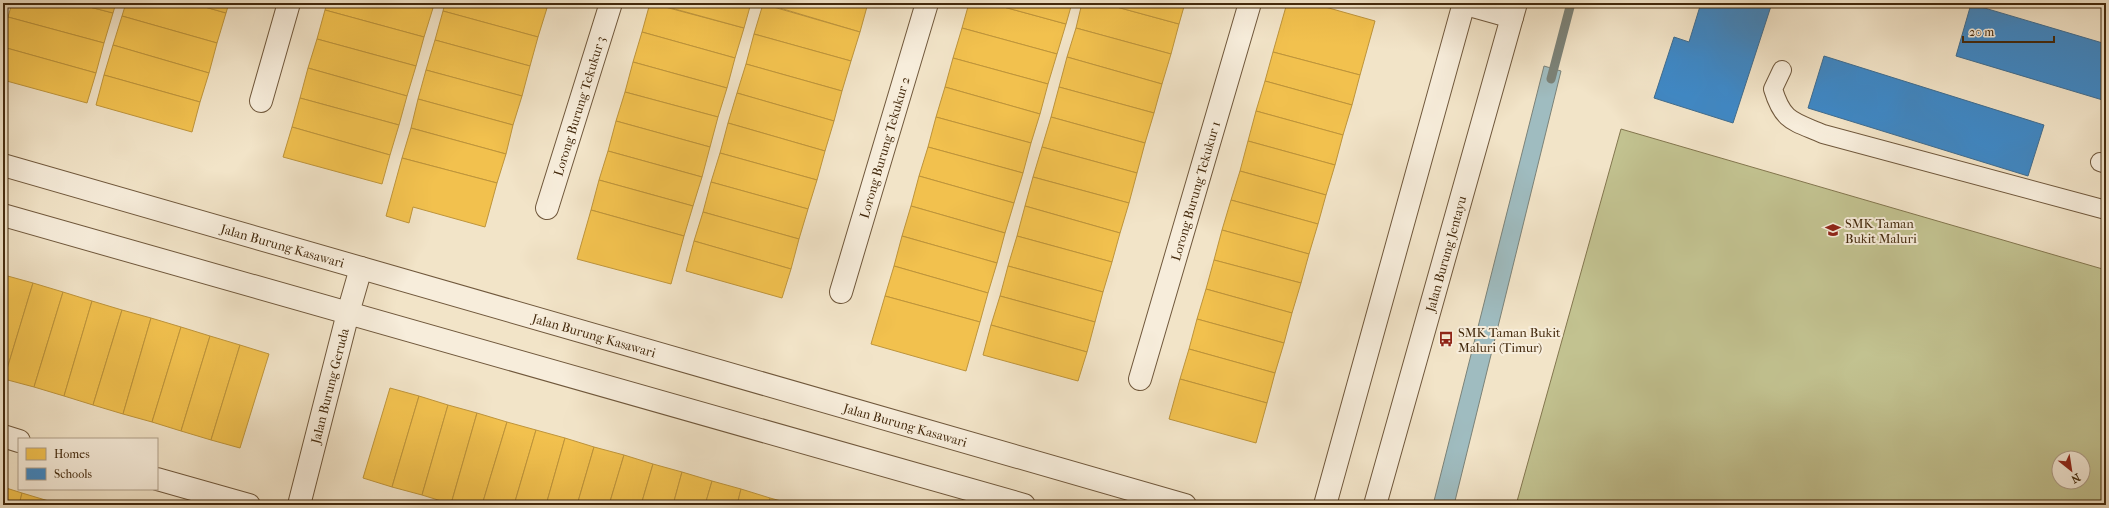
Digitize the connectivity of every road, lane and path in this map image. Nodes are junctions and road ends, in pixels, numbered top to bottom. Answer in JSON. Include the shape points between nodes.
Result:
{"nodes":[{"id":1,"x":289,"y":3,"type":"edge"},
{"id":2,"x":611,"y":3,"type":"edge"},
{"id":3,"x":927,"y":3,"type":"edge"},
{"id":4,"x":1250,"y":3,"type":"edge"},
{"id":5,"x":1463,"y":3,"type":"edge"},
{"id":6,"x":1514,"y":10,"type":"edge"},
{"id":7,"x":1782,"y":70,"type":"dead end"},
{"id":8,"x":261,"y":101,"type":"dead end"},
{"id":9,"x":3,"y":165,"type":"edge"},
{"id":10,"x":547,"y":208,"type":"dead end"},
{"id":11,"x":2106,"y":210,"type":"edge"},
{"id":12,"x":3,"y":215,"type":"edge"},
{"id":13,"x":361,"y":268,"type":"junction"},
{"id":14,"x":841,"y":292,"type":"dead end"},
{"id":15,"x":348,"y":313,"type":"junction"},
{"id":16,"x":1140,"y":379,"type":"dead end"},
{"id":17,"x":3,"y":436,"type":"edge"},
{"id":18,"x":18,"y":441,"type":"edge"},
{"id":19,"x":158,"y":479,"type":"edge"},
{"id":20,"x":249,"y":505,"type":"edge"},
{"id":21,"x":299,"y":505,"type":"edge"},
{"id":22,"x":1024,"y":505,"type":"edge"},
{"id":23,"x":1185,"y":505,"type":"edge"},
{"id":24,"x":1325,"y":505,"type":"edge"},
{"id":25,"x":1375,"y":505,"type":"edge"}],
"edges":[{"from":1,"to":8,"type":"street"},
{"from":2,"to":10,"type":"street","name":"Lorong Burung Tekukur 3"},
{"from":3,"to":14,"type":"street","name":"Lorong Burung Tekukur 2"},
{"from":4,"to":16,"type":"street","name":"Lorong Burung Tekukur 1"},
{"from":5,"to":6,"type":"street"},
{"from":5,"to":24,"type":"street"},
{"from":6,"to":25,"type":"street","name":"Jalan Burung Jentayu"},
{"from":7,"to":11,"type":"lane","via":[[1773,88],[1779,107],[1790,119],[1823,134]]},
{"from":9,"to":13,"type":"street","name":"Jalan Burung Kasawari"},
{"from":12,"to":15,"type":"street"},
{"from":13,"to":15,"type":"street","name":"Jalan Burung Geruda"},
{"from":13,"to":23,"type":"street","name":"Jalan Burung Kasawari"},
{"from":15,"to":21,"type":"street","name":"Jalan Burung Geruda"},
{"from":15,"to":22,"type":"street"},
{"from":17,"to":18,"type":"street"},
{"from":19,"to":20,"type":"street"}]}
